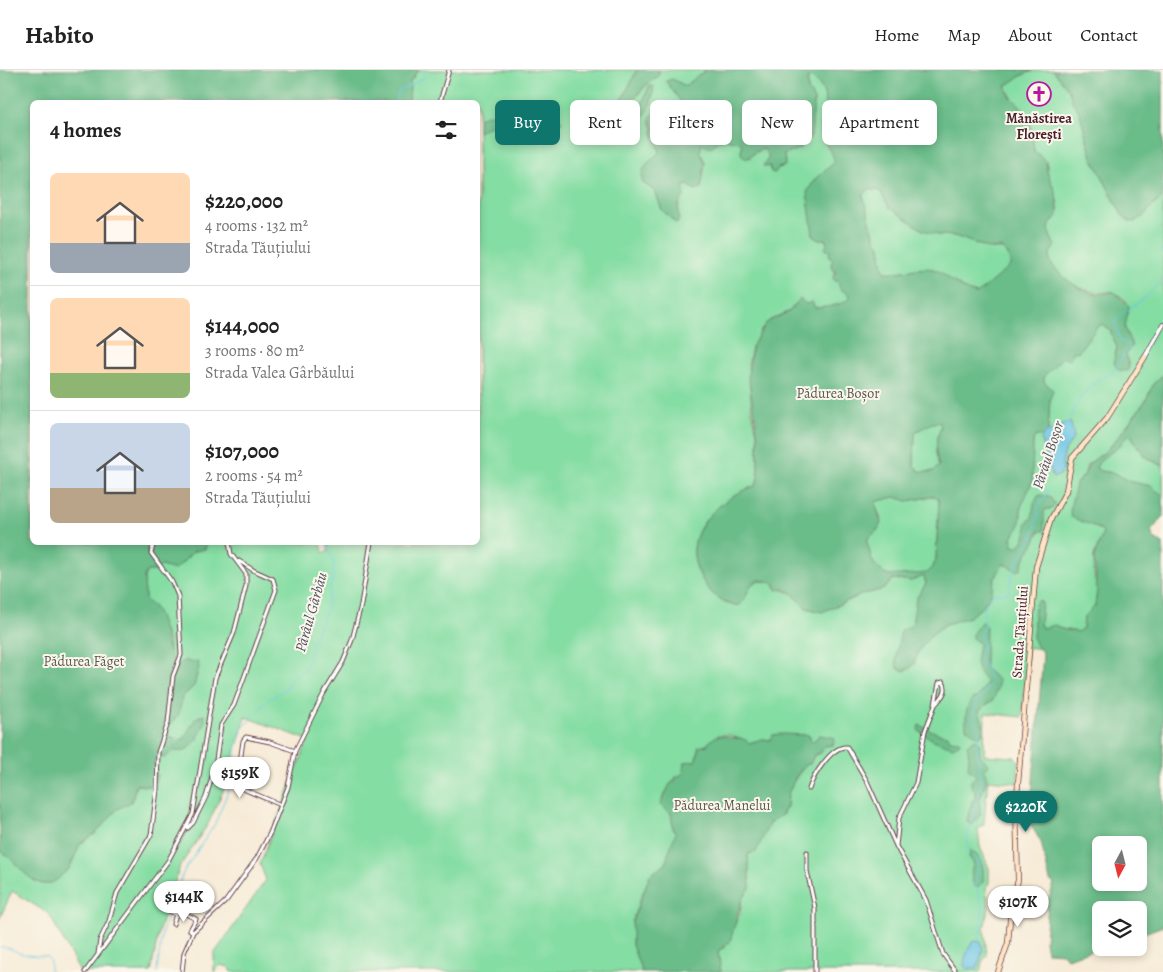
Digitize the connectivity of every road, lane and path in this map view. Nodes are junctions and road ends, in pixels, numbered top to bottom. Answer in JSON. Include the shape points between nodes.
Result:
{"nodes":[{"id":1,"x":448,"y":70,"type":"edge"},
{"id":2,"x":440,"y":100,"type":"edge"},
{"id":3,"x":1163,"y":325,"type":"edge"},
{"id":4,"x":1145,"y":357,"type":"joint"},
{"id":5,"x":153,"y":545,"type":"edge"},
{"id":6,"x":230,"y":545,"type":"edge"},
{"id":7,"x":371,"y":545,"type":"edge"},
{"id":8,"x":234,"y":558,"type":"junction"},
{"id":9,"x":935,"y":705,"type":"junction"},
{"id":10,"x":295,"y":751,"type":"junction"},
{"id":11,"x":215,"y":767,"type":"junction"},
{"id":12,"x":237,"y":770,"type":"junction"},
{"id":13,"x":809,"y":789,"type":"dead end"},
{"id":14,"x":281,"y":805,"type":"junction"},
{"id":15,"x":186,"y":829,"type":"junction"},
{"id":16,"x":896,"y":846,"type":"junction"},
{"id":17,"x":807,"y":852,"type":"dead end"},
{"id":18,"x":168,"y":911,"type":"dead end"},
{"id":19,"x":176,"y":914,"type":"junction"},
{"id":20,"x":173,"y":924,"type":"dead end"},
{"id":21,"x":193,"y":932,"type":"junction"},
{"id":22,"x":98,"y":954,"type":"junction"},
{"id":23,"x":86,"y":972,"type":"edge"},
{"id":24,"x":182,"y":972,"type":"edge"},
{"id":25,"x":815,"y":972,"type":"edge"},
{"id":26,"x":956,"y":972,"type":"edge"},
{"id":27,"x":998,"y":972,"type":"edge"}],
"edges":[{"from":1,"to":2,"type":"street"},
{"from":3,"to":4,"type":"street","name":"Strada Tăuțiului"},
{"from":4,"to":27,"type":"main road","name":"Strada Tăuțiului","via":[[1108,416],[1072,458],[1066,491],[1051,519],[1036,567],[1016,808],[1018,880],[1011,908],[1008,943]]},
{"from":5,"to":22,"type":"street","via":[[151,553],[178,596],[181,655],[172,676],[167,727],[158,752],[151,835],[117,893]]},
{"from":6,"to":8,"type":"street"},
{"from":7,"to":10,"type":"street","via":[[352,640]]},
{"from":8,"to":11,"type":"street","via":[[273,579],[276,590],[234,705],[221,725]]},
{"from":8,"to":15,"type":"street","via":[[246,574],[246,586],[234,633],[215,678],[199,787]]},
{"from":9,"to":9,"type":"street","via":[[938,683],[943,682],[946,687],[944,696]]},
{"from":9,"to":16,"type":"street","via":[[925,731],[916,783],[899,818]]},
{"from":10,"to":12,"type":"street","via":[[246,737]]},
{"from":10,"to":14,"type":"street","via":[[290,781]]},
{"from":11,"to":12,"type":"street"},
{"from":11,"to":15,"type":"street","via":[[206,797],[193,823]]},
{"from":12,"to":14,"type":"street","via":[[234,786]]},
{"from":13,"to":16,"type":"street","via":[[833,751],[847,747],[868,781]]},
{"from":14,"to":21,"type":"street","via":[[257,858],[226,901]]},
{"from":15,"to":22,"type":"street","via":[[168,861]]},
{"from":16,"to":26,"type":"street","via":[[928,904],[943,954]]},
{"from":17,"to":25,"type":"street","via":[[807,871],[815,908]]},
{"from":18,"to":19,"type":"street"},
{"from":19,"to":20,"type":"street"},
{"from":19,"to":21,"type":"street","via":[[178,910],[196,919],[190,930]]},
{"from":21,"to":24,"type":"street","via":[[182,958]]},
{"from":22,"to":23,"type":"street"}]}
